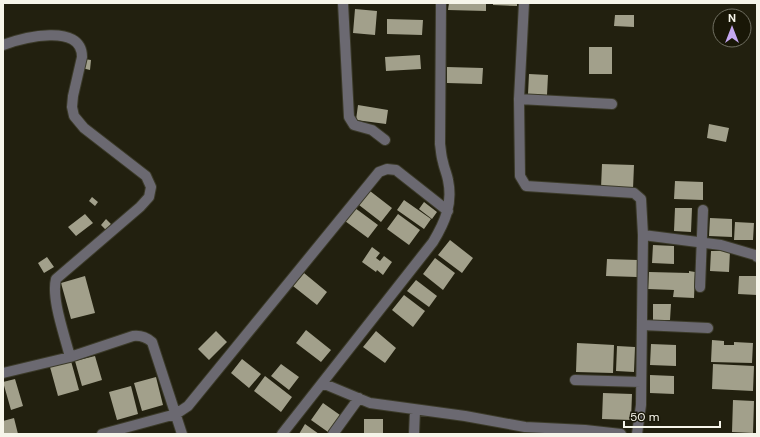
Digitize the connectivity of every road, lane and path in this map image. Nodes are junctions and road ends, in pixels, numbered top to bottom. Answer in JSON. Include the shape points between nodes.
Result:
{"nodes":[{"id":1,"x":343,"y":3,"type":"edge"},
{"id":2,"x":440,"y":3,"type":"edge"},
{"id":3,"x":524,"y":3,"type":"edge"},
{"id":4,"x":3,"y":45,"type":"edge"},
{"id":5,"x":519,"y":99,"type":"junction"},
{"id":6,"x":612,"y":104,"type":"dead end"},
{"id":7,"x":385,"y":140,"type":"dead end"},
{"id":8,"x":703,"y":210,"type":"dead end"},
{"id":9,"x":448,"y":211,"type":"junction"},
{"id":10,"x":643,"y":235,"type":"junction"},
{"id":11,"x":702,"y":242,"type":"junction"},
{"id":12,"x":757,"y":257,"type":"edge"},
{"id":13,"x":700,"y":287,"type":"dead end"},
{"id":14,"x":642,"y":325,"type":"junction"},
{"id":15,"x":708,"y":328,"type":"dead end"},
{"id":16,"x":70,"y":357,"type":"junction"},
{"id":17,"x":3,"y":373,"type":"edge"},
{"id":18,"x":575,"y":380,"type":"dead end"},
{"id":19,"x":641,"y":382,"type":"junction"},
{"id":20,"x":322,"y":383,"type":"junction"},
{"id":21,"x":359,"y":398,"type":"junction"},
{"id":22,"x":415,"y":410,"type":"junction"},
{"id":23,"x":176,"y":414,"type":"junction"},
{"id":24,"x":525,"y":430,"type":"edge"},
{"id":25,"x":585,"y":432,"type":"edge"},
{"id":26,"x":102,"y":434,"type":"edge"},
{"id":27,"x":182,"y":434,"type":"edge"},
{"id":28,"x":282,"y":434,"type":"edge"},
{"id":29,"x":333,"y":434,"type":"edge"},
{"id":30,"x":414,"y":434,"type":"edge"},
{"id":31,"x":621,"y":434,"type":"edge"},
{"id":32,"x":637,"y":434,"type":"edge"}],
"edges":[{"from":1,"to":7,"type":"street","via":[[350,117],[354,125],[372,130]]},
{"from":2,"to":9,"type":"street","via":[[440,144],[448,180]]},
{"from":3,"to":5,"type":"street"},
{"from":4,"to":16,"type":"street","via":[[39,36],[56,35],[76,41],[82,57],[73,96],[74,116],[84,128],[146,176],[151,187],[149,197],[140,207],[56,279],[56,300]]},
{"from":5,"to":6,"type":"street"},
{"from":5,"to":10,"type":"street","via":[[520,176],[526,186],[634,193],[641,200]]},
{"from":8,"to":11,"type":"street"},
{"from":9,"to":20,"type":"street","via":[[433,242]]},
{"from":9,"to":23,"type":"street","via":[[396,170],[387,169],[380,172],[188,406]]},
{"from":10,"to":11,"type":"street"},
{"from":10,"to":14,"type":"street"},
{"from":11,"to":12,"type":"street","via":[[721,245]]},
{"from":11,"to":13,"type":"street"},
{"from":14,"to":15,"type":"street"},
{"from":14,"to":19,"type":"street"},
{"from":16,"to":17,"type":"street"},
{"from":16,"to":23,"type":"street","via":[[133,336],[148,338],[152,342]]},
{"from":18,"to":19,"type":"street"},
{"from":19,"to":32,"type":"street"},
{"from":20,"to":21,"type":"street"},
{"from":20,"to":28,"type":"street"},
{"from":21,"to":22,"type":"street","via":[[370,403]]},
{"from":21,"to":29,"type":"street"},
{"from":22,"to":24,"type":"street","via":[[465,416]]},
{"from":22,"to":30,"type":"street"},
{"from":23,"to":26,"type":"street"},
{"from":23,"to":27,"type":"street"},
{"from":24,"to":25,"type":"street"},
{"from":25,"to":31,"type":"street"}]}
